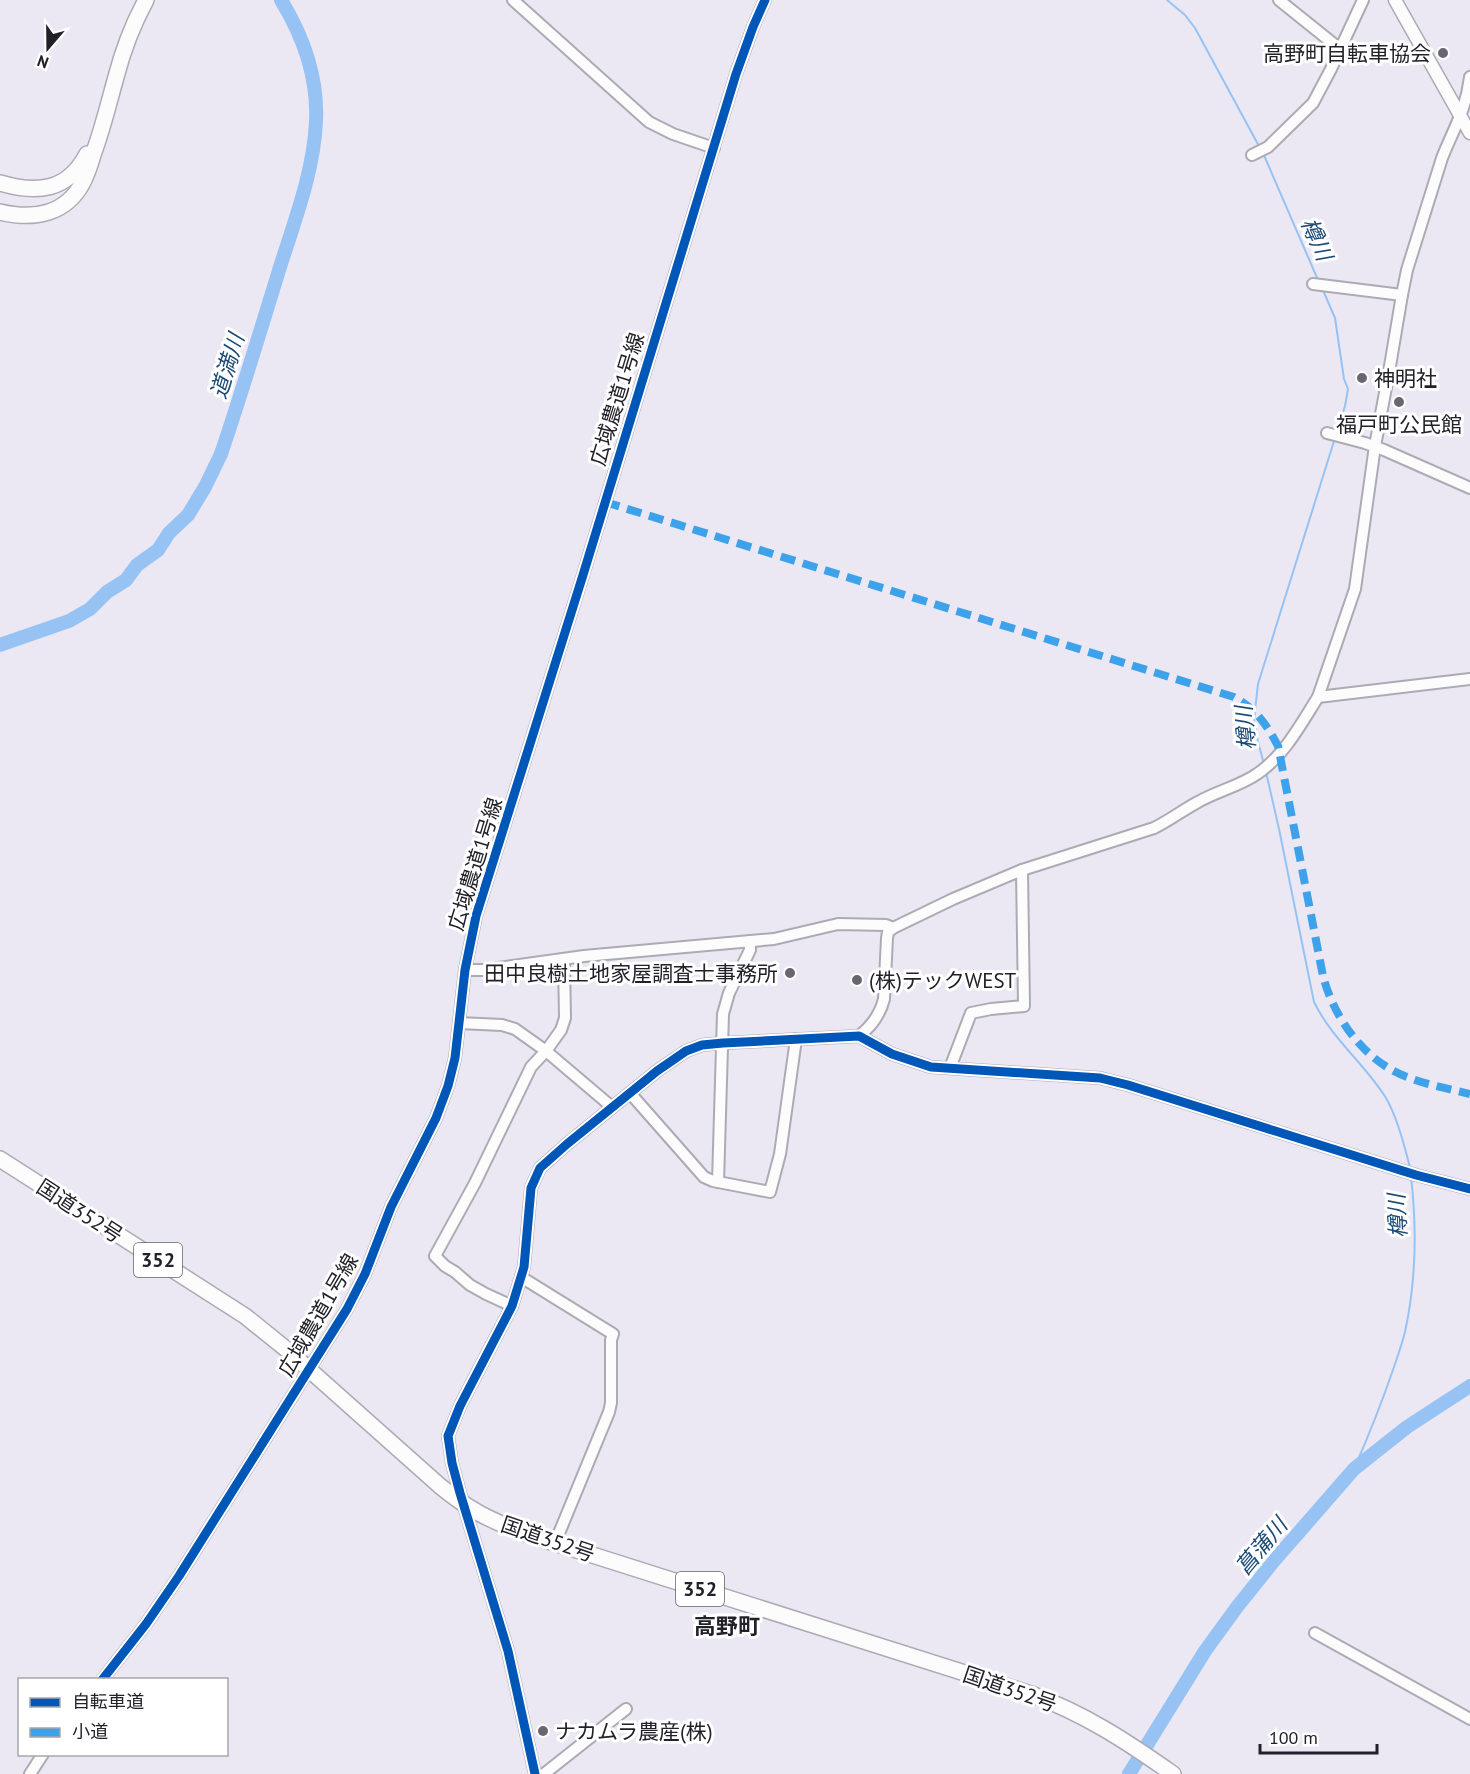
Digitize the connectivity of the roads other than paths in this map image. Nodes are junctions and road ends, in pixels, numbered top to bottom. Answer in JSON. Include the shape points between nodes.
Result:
{"nodes":[{"id":1,"x":146,"y":0,"type":"edge"},
{"id":2,"x":513,"y":0,"type":"edge"},
{"id":3,"x":765,"y":0,"type":"edge"},
{"id":4,"x":1280,"y":0,"type":"edge"},
{"id":5,"x":1363,"y":0,"type":"edge"},
{"id":6,"x":1395,"y":0,"type":"edge"},
{"id":7,"x":1340,"y":49,"type":"junction"},
{"id":8,"x":116,"y":76,"type":"junction"},
{"id":9,"x":1470,"y":77,"type":"edge"},
{"id":10,"x":1461,"y":117,"type":"junction"},
{"id":11,"x":1470,"y":133,"type":"edge"},
{"id":12,"x":714,"y":147,"type":"junction"},
{"id":13,"x":1260,"y":151,"type":"dead end"},
{"id":14,"x":0,"y":183,"type":"edge"},
{"id":15,"x":0,"y":212,"type":"edge"},
{"id":16,"x":1316,"y":284,"type":"dead end"},
{"id":17,"x":1402,"y":295,"type":"junction"},
{"id":18,"x":1327,"y":433,"type":"dead end"},
{"id":19,"x":1375,"y":446,"type":"junction"},
{"id":20,"x":1470,"y":488,"type":"edge"},
{"id":21,"x":1470,"y":679,"type":"edge"},
{"id":22,"x":1318,"y":697,"type":"junction"},
{"id":23,"x":1022,"y":870,"type":"junction"},
{"id":24,"x":893,"y":928,"type":"junction"},
{"id":25,"x":750,"y":941,"type":"junction"},
{"id":26,"x":564,"y":960,"type":"junction"},
{"id":27,"x":465,"y":970,"type":"junction"},
{"id":28,"x":459,"y":1023,"type":"junction"},
{"id":29,"x":859,"y":1036,"type":"junction"},
{"id":30,"x":796,"y":1039,"type":"junction"},
{"id":31,"x":723,"y":1043,"type":"junction"},
{"id":32,"x":546,"y":1051,"type":"junction"},
{"id":33,"x":950,"y":1068,"type":"junction"},
{"id":34,"x":630,"y":1093,"type":"junction"},
{"id":35,"x":612,"y":1107,"type":"junction"},
{"id":36,"x":0,"y":1159,"type":"edge"},
{"id":37,"x":718,"y":1182,"type":"junction"},
{"id":38,"x":1470,"y":1188,"type":"edge"},
{"id":39,"x":521,"y":1277,"type":"junction"},
{"id":40,"x":512,"y":1306,"type":"junction"},
{"id":41,"x":309,"y":1370,"type":"junction"},
{"id":42,"x":465,"y":1506,"type":"junction"},
{"id":43,"x":555,"y":1543,"type":"junction"},
{"id":44,"x":1315,"y":1633,"type":"dead end"},
{"id":45,"x":104,"y":1678,"type":"edge"},
{"id":46,"x":626,"y":1709,"type":"dead end"},
{"id":47,"x":1470,"y":1719,"type":"edge"},
{"id":48,"x":42,"y":1756,"type":"edge"},
{"id":49,"x":30,"y":1774,"type":"edge"},
{"id":50,"x":535,"y":1774,"type":"edge"},
{"id":51,"x":544,"y":1774,"type":"edge"},
{"id":52,"x":1173,"y":1774,"type":"edge"}],
"edges":[{"from":1,"to":8,"type":"highway"},
{"from":2,"to":12,"type":"street","via":[[640,115],[673,134]]},
{"from":3,"to":12,"type":"street","name":"広域農道1号線","via":[[747,41]]},
{"from":4,"to":7,"type":"street"},
{"from":5,"to":7,"type":"street"},
{"from":6,"to":10,"type":"main road"},
{"from":7,"to":13,"type":"street","via":[[1313,103]]},
{"from":8,"to":14,"type":"highway","via":[[90,149],[71,176],[39,189]]},
{"from":8,"to":15,"type":"highway","via":[[102,130],[78,191],[57,209],[40,215]]},
{"from":9,"to":10,"type":"street"},
{"from":10,"to":11,"type":"main road"},
{"from":10,"to":17,"type":"street","via":[[1442,158]]},
{"from":12,"to":27,"type":"street","name":"広域農道1号線","via":[[476,916]]},
{"from":16,"to":17,"type":"street"},
{"from":17,"to":19,"type":"street"},
{"from":18,"to":19,"type":"street"},
{"from":19,"to":20,"type":"street"},
{"from":19,"to":22,"type":"street","via":[[1355,589]]},
{"from":21,"to":22,"type":"street"},
{"from":22,"to":23,"type":"street","via":[[1297,729],[1258,774],[1154,828]]},
{"from":23,"to":24,"type":"street"},
{"from":23,"to":33,"type":"street","via":[[1024,1006],[971,1013]]},
{"from":24,"to":25,"type":"street","via":[[838,924]]},
{"from":24,"to":29,"type":"street","via":[[887,938],[883,1006],[871,1027]]},
{"from":25,"to":26,"type":"street"},
{"from":25,"to":31,"type":"street","via":[[750,950],[726,1000]]},
{"from":26,"to":27,"type":"street"},
{"from":26,"to":32,"type":"street","via":[[565,1017]]},
{"from":27,"to":28,"type":"street","name":"広域農道1号線"},
{"from":28,"to":32,"type":"street","via":[[515,1029]]},
{"from":28,"to":41,"type":"street","name":"広域農道1号線","via":[[448,1086],[436,1118],[391,1207],[359,1287]]},
{"from":29,"to":30,"type":"street"},
{"from":29,"to":33,"type":"street","via":[[915,1063]]},
{"from":30,"to":31,"type":"street"},
{"from":30,"to":37,"type":"street","via":[[780,1154],[770,1192]]},
{"from":31,"to":34,"type":"street","via":[[702,1045],[686,1052]]},
{"from":31,"to":37,"type":"street"},
{"from":32,"to":35,"type":"street"},
{"from":32,"to":40,"type":"street","via":[[531,1067],[435,1256],[470,1285]]},
{"from":33,"to":38,"type":"street","via":[[1100,1078],[1128,1084],[1416,1175]]},
{"from":34,"to":35,"type":"street"},
{"from":34,"to":37,"type":"street","via":[[704,1177]]},
{"from":35,"to":39,"type":"street","via":[[540,1168],[531,1188]]},
{"from":36,"to":41,"type":"highway","name":"国道352号","number":"352","via":[[245,1316]]},
{"from":39,"to":40,"type":"street"},
{"from":39,"to":43,"type":"street","via":[[613,1334],[609,1412]]},
{"from":40,"to":42,"type":"street","via":[[448,1436]]},
{"from":41,"to":42,"type":"highway","name":"国道352号","number":"352"},
{"from":41,"to":45,"type":"street","name":"広域農道1号線","via":[[179,1576]]},
{"from":42,"to":43,"type":"highway","name":"国道352号","number":"352","via":[[498,1523]]},
{"from":42,"to":50,"type":"street","via":[[508,1650]]},
{"from":43,"to":52,"type":"highway","name":"国道352号","number":"352","via":[[1031,1694],[1082,1716]]},
{"from":44,"to":47,"type":"street"},
{"from":46,"to":51,"type":"street"},
{"from":48,"to":49,"type":"street"}]}
